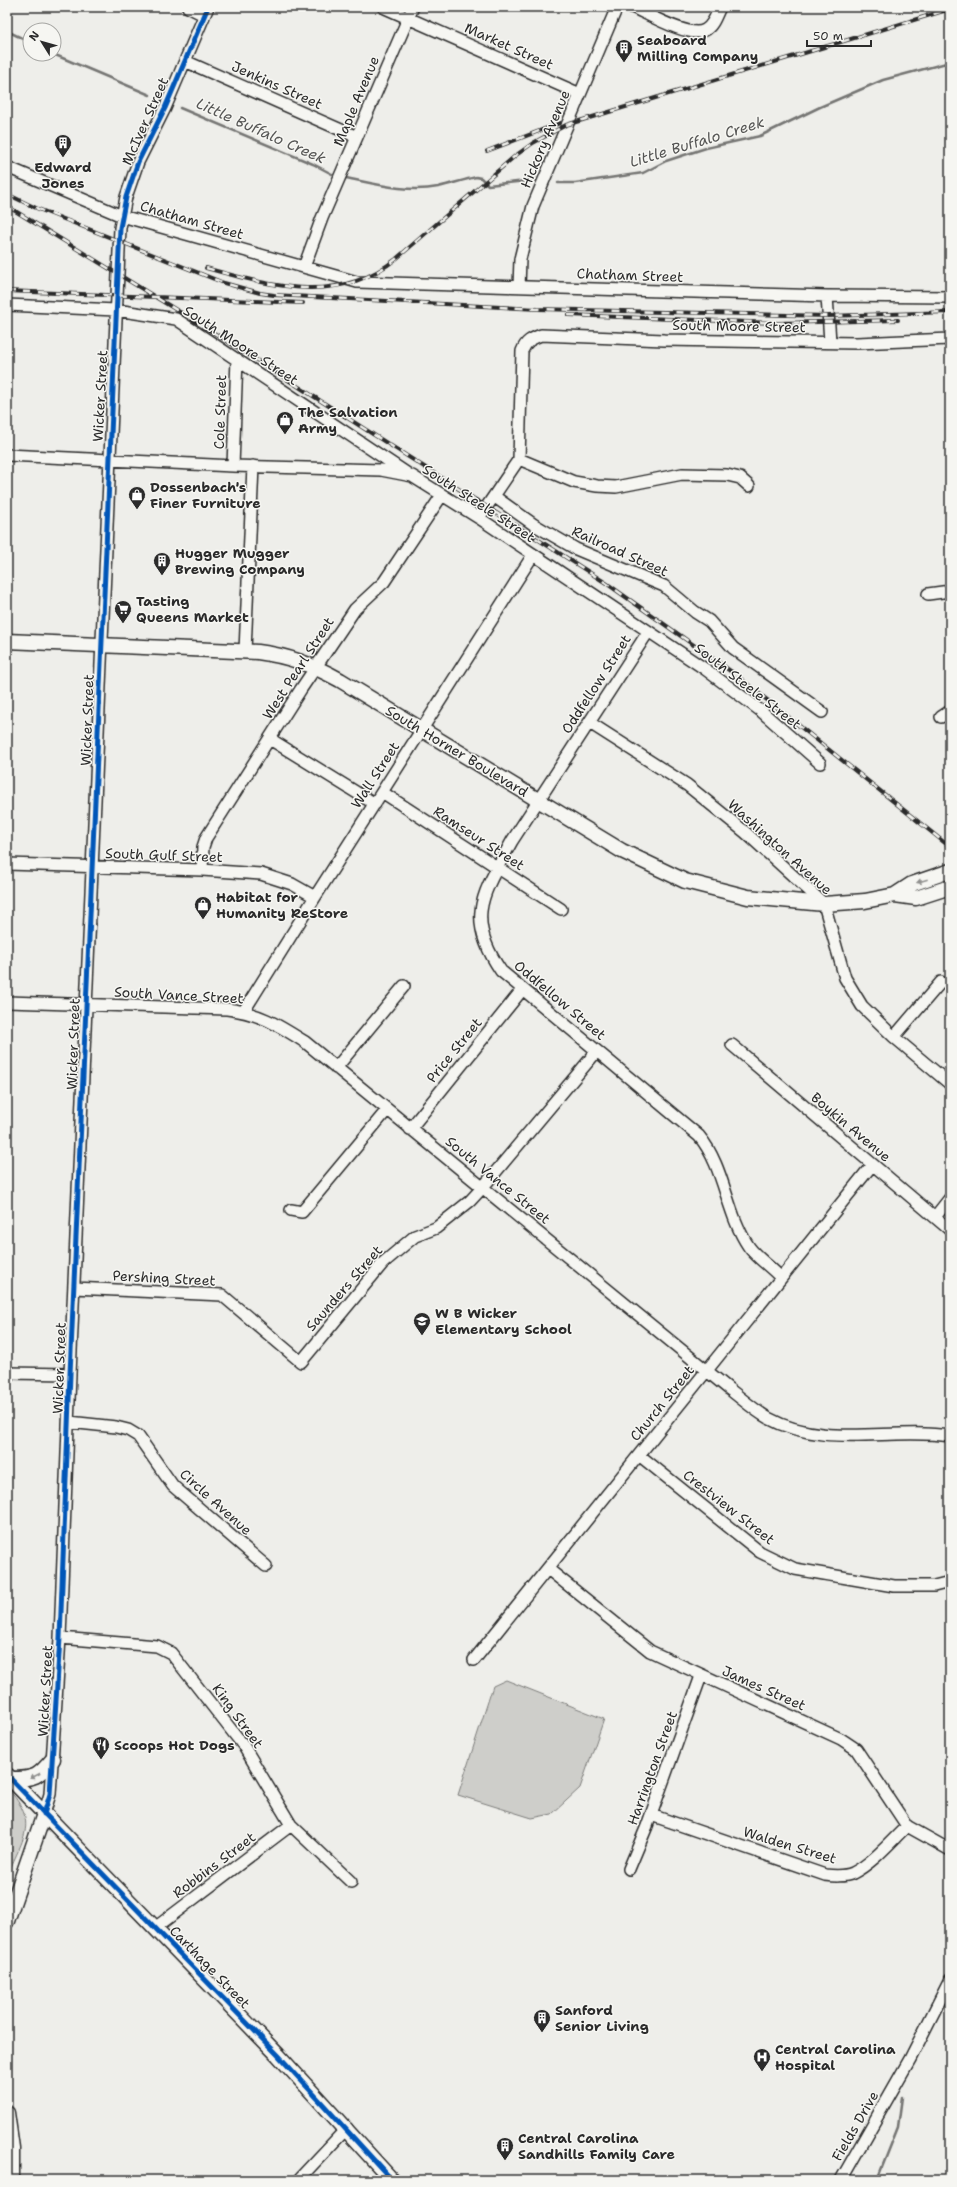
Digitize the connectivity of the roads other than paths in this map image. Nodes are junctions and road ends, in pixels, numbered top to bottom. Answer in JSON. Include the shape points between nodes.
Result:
{"nodes":[{"id":1,"x":188,"y":7,"type":"edge"},
{"id":2,"x":383,"y":7,"type":"edge"},
{"id":3,"x":413,"y":7,"type":"edge"},
{"id":4,"x":617,"y":7,"type":"edge"},
{"id":5,"x":632,"y":7,"type":"edge"},
{"id":6,"x":720,"y":7,"type":"edge"},
{"id":7,"x":206,"y":11,"type":"edge"},
{"id":8,"x":408,"y":18,"type":"junction"},
{"id":9,"x":185,"y":61,"type":"junction"},
{"id":10,"x":580,"y":94,"type":"junction"},
{"id":11,"x":357,"y":137,"type":"junction"},
{"id":12,"x":7,"y":166,"type":"edge"},
{"id":13,"x":122,"y":216,"type":"junction"},
{"id":14,"x":308,"y":268,"type":"junction"},
{"id":15,"x":117,"y":273,"type":"joint"},
{"id":16,"x":519,"y":287,"type":"junction"},
{"id":17,"x":827,"y":296,"type":"junction"},
{"id":18,"x":950,"y":297,"type":"edge"},
{"id":19,"x":7,"y":305,"type":"edge"},
{"id":20,"x":116,"y":310,"type":"junction"},
{"id":21,"x":950,"y":339,"type":"edge"},
{"id":22,"x":830,"y":342,"type":"junction"},
{"id":23,"x":237,"y":359,"type":"junction"},
{"id":24,"x":7,"y":455,"type":"edge"},
{"id":25,"x":520,"y":459,"type":"junction"},
{"id":26,"x":109,"y":460,"type":"junction"},
{"id":27,"x":233,"y":466,"type":"junction"},
{"id":28,"x":253,"y":466,"type":"junction"},
{"id":29,"x":412,"y":476,"type":"junction"},
{"id":30,"x":749,"y":486,"type":"dead end"},
{"id":31,"x":442,"y":495,"type":"junction"},
{"id":32,"x":495,"y":497,"type":"junction"},
{"id":33,"x":479,"y":518,"type":"junction"},
{"id":34,"x":533,"y":555,"type":"junction"},
{"id":35,"x":950,"y":591,"type":"edge"},
{"id":36,"x":928,"y":594,"type":"dead end"},
{"id":37,"x":648,"y":632,"type":"junction"},
{"id":38,"x":7,"y":641,"type":"edge"},
{"id":39,"x":101,"y":645,"type":"junction"},
{"id":40,"x":245,"y":652,"type":"junction"},
{"id":41,"x":316,"y":666,"type":"junction"},
{"id":42,"x":822,"y":712,"type":"dead end"},
{"id":43,"x":590,"y":723,"type":"junction"},
{"id":44,"x":422,"y":730,"type":"junction"},
{"id":45,"x":270,"y":739,"type":"junction"},
{"id":46,"x":820,"y":763,"type":"dead end"},
{"id":47,"x":382,"y":792,"type":"junction"},
{"id":48,"x":538,"y":800,"type":"junction"},
{"id":49,"x":375,"y":804,"type":"junction"},
{"id":50,"x":7,"y":864,"type":"edge"},
{"id":51,"x":93,"y":868,"type":"junction"},
{"id":52,"x":497,"y":868,"type":"junction"},
{"id":53,"x":202,"y":870,"type":"junction"},
{"id":54,"x":950,"y":871,"type":"edge"},
{"id":55,"x":950,"y":887,"type":"edge"},
{"id":56,"x":895,"y":895,"type":"junction"},
{"id":57,"x":315,"y":897,"type":"junction"},
{"id":58,"x":824,"y":904,"type":"junction"},
{"id":59,"x":561,"y":909,"type":"dead end"},
{"id":60,"x":941,"y":982,"type":"dead end"},
{"id":61,"x":404,"y":986,"type":"dead end"},
{"id":62,"x":522,"y":990,"type":"junction"},
{"id":63,"x":7,"y":1002,"type":"edge"},
{"id":64,"x":86,"y":1006,"type":"junction"},
{"id":65,"x":244,"y":1011,"type":"junction"},
{"id":66,"x":894,"y":1037,"type":"junction"},
{"id":67,"x":732,"y":1045,"type":"dead end"},
{"id":68,"x":597,"y":1051,"type":"junction"},
{"id":69,"x":336,"y":1068,"type":"junction"},
{"id":70,"x":950,"y":1084,"type":"edge"},
{"id":71,"x":387,"y":1110,"type":"junction"},
{"id":72,"x":410,"y":1129,"type":"junction"},
{"id":73,"x":872,"y":1165,"type":"junction"},
{"id":74,"x":483,"y":1187,"type":"junction"},
{"id":75,"x":950,"y":1198,"type":"edge"},
{"id":76,"x":291,"y":1210,"type":"dead end"},
{"id":77,"x":934,"y":1217,"type":"junction"},
{"id":78,"x":950,"y":1230,"type":"edge"},
{"id":79,"x":780,"y":1277,"type":"junction"},
{"id":80,"x":74,"y":1288,"type":"junction"},
{"id":81,"x":301,"y":1362,"type":"joint"},
{"id":82,"x":708,"y":1371,"type":"junction"},
{"id":83,"x":7,"y":1373,"type":"edge"},
{"id":84,"x":70,"y":1374,"type":"junction"},
{"id":85,"x":69,"y":1422,"type":"junction"},
{"id":86,"x":950,"y":1436,"type":"edge"},
{"id":87,"x":639,"y":1455,"type":"junction"},
{"id":88,"x":266,"y":1566,"type":"dead end"},
{"id":89,"x":548,"y":1569,"type":"junction"},
{"id":90,"x":950,"y":1582,"type":"edge"},
{"id":91,"x":60,"y":1638,"type":"junction"},
{"id":92,"x":474,"y":1660,"type":"dead end"},
{"id":93,"x":701,"y":1676,"type":"junction"},
{"id":94,"x":53,"y":1759,"type":"junction"},
{"id":95,"x":9,"y":1777,"type":"edge"},
{"id":96,"x":44,"y":1814,"type":"junction"},
{"id":97,"x":651,"y":1815,"type":"junction"},
{"id":98,"x":291,"y":1825,"type":"junction"},
{"id":99,"x":907,"y":1826,"type":"junction"},
{"id":100,"x":950,"y":1850,"type":"edge"},
{"id":101,"x":629,"y":1869,"type":"dead end"},
{"id":102,"x":351,"y":1882,"type":"dead end"},
{"id":103,"x":7,"y":1921,"type":"edge"},
{"id":104,"x":155,"y":1928,"type":"junction"},
{"id":105,"x":949,"y":1985,"type":"edge"},
{"id":106,"x":7,"y":2113,"type":"edge"},
{"id":107,"x":347,"y":2128,"type":"junction"},
{"id":108,"x":12,"y":2180,"type":"edge"},
{"id":109,"x":300,"y":2180,"type":"edge"},
{"id":110,"x":392,"y":2180,"type":"edge"},
{"id":111,"x":841,"y":2180,"type":"edge"}],
"edges":[{"from":1,"to":7,"type":"street"},
{"from":2,"to":8,"type":"street","name":"Market Street"},
{"from":3,"to":8,"type":"street","name":"Maple Avenue"},
{"from":4,"to":10,"type":"street","name":"Hickory Avenue"},
{"from":5,"to":6,"type":"street","via":[[686,31],[699,33],[710,26]]},
{"from":7,"to":9,"type":"street","name":"McIver Street"},
{"from":8,"to":10,"type":"street","name":"Market Street"},
{"from":8,"to":11,"type":"street","name":"Maple Avenue"},
{"from":9,"to":11,"type":"street","name":"Jenkins Street"},
{"from":9,"to":13,"type":"street","name":"McIver Street","via":[[138,162]]},
{"from":10,"to":16,"type":"street","name":"Hickory Avenue","via":[[533,206],[520,259]]},
{"from":11,"to":14,"type":"street","name":"Maple Avenue","via":[[322,218]]},
{"from":12,"to":13,"type":"street","name":"Chatham Street"},
{"from":13,"to":14,"type":"street","name":"Chatham Street"},
{"from":13,"to":15,"type":"street","name":"McIver Street"},
{"from":14,"to":16,"type":"street","name":"Chatham Street","via":[[340,278],[371,283]]},
{"from":15,"to":20,"type":"street","name":"Wicker Street"},
{"from":16,"to":17,"type":"street","name":"Chatham Street"},
{"from":17,"to":18,"type":"street","name":"Chatham Street"},
{"from":17,"to":22,"type":"street"},
{"from":19,"to":20,"type":"street","name":"South Moore Street"},
{"from":20,"to":23,"type":"street","name":"South Moore Street","via":[[176,318]]},
{"from":20,"to":26,"type":"street","name":"Wicker Street"},
{"from":21,"to":22,"type":"street","name":"South Moore Street"},
{"from":22,"to":25,"type":"street","name":"South Moore Street","via":[[664,340],[541,335],[529,340],[522,351]]},
{"from":23,"to":27,"type":"street","name":"Cole Street"},
{"from":23,"to":29,"type":"street","name":"South Moore Street"},
{"from":24,"to":26,"type":"street","name":"South Steele Street"},
{"from":25,"to":30,"type":"street","via":[[574,482],[597,486],[616,487],[682,474],[727,475],[740,478]]},
{"from":25,"to":32,"type":"street"},
{"from":26,"to":27,"type":"street","name":"South Steele Street"},
{"from":26,"to":39,"type":"street","name":"Wicker Street"},
{"from":27,"to":28,"type":"street","name":"South Steele Street"},
{"from":28,"to":29,"type":"street","name":"South Steele Street","via":[[381,470]]},
{"from":28,"to":40,"type":"street"},
{"from":29,"to":31,"type":"street","name":"South Steele Street"},
{"from":31,"to":33,"type":"street","name":"South Steele Street"},
{"from":31,"to":41,"type":"street","name":"West Pearl Street","via":[[384,582],[355,609]]},
{"from":32,"to":33,"type":"street"},
{"from":32,"to":42,"type":"street","name":"Railroad Street","via":[[533,524],[576,549],[664,586],[709,621],[733,648]]},
{"from":33,"to":34,"type":"street","name":"South Steele Street"},
{"from":34,"to":37,"type":"street","name":"South Steele Street"},
{"from":34,"to":44,"type":"street","name":"Wall Street"},
{"from":35,"to":36,"type":"street"},
{"from":37,"to":43,"type":"street","name":"Oddfellow Street"},
{"from":37,"to":46,"type":"street","name":"South Steele Street","via":[[705,669],[761,711]]},
{"from":38,"to":39,"type":"main road","name":"South Horner Boulevard"},
{"from":39,"to":40,"type":"main road","name":"South Horner Boulevard"},
{"from":39,"to":51,"type":"street","name":"Wicker Street"},
{"from":40,"to":41,"type":"main road","name":"South Horner Boulevard","via":[[281,655]]},
{"from":41,"to":44,"type":"main road","name":"South Horner Boulevard"},
{"from":41,"to":45,"type":"street","name":"West Pearl Street"},
{"from":43,"to":48,"type":"street","name":"Oddfellow Street"},
{"from":43,"to":58,"type":"street","name":"Washington Avenue","via":[[687,786],[745,832]]},
{"from":44,"to":47,"type":"street","name":"Wall Street"},
{"from":44,"to":48,"type":"main road","name":"South Horner Boulevard"},
{"from":45,"to":49,"type":"street"},
{"from":45,"to":53,"type":"street","name":"West Pearl Street","via":[[206,838]]},
{"from":47,"to":49,"type":"street","name":"Wall Street"},
{"from":47,"to":52,"type":"street","name":"Ramseur Street"},
{"from":48,"to":52,"type":"street","name":"Oddfellow Street"},
{"from":48,"to":58,"type":"main road","name":"South Horner Boulevard","via":[[628,854],[685,881],[748,898]]},
{"from":49,"to":57,"type":"street","name":"Wall Street"},
{"from":50,"to":51,"type":"street","name":"South Gulf Street"},
{"from":51,"to":53,"type":"street","name":"South Gulf Street"},
{"from":51,"to":64,"type":"street","name":"Wicker Street"},
{"from":52,"to":59,"type":"street","name":"Ramseur Street"},
{"from":52,"to":62,"type":"street","name":"Oddfellow Street","via":[[485,890],[480,910],[480,928],[490,956],[500,971]]},
{"from":53,"to":57,"type":"street","name":"South Gulf Street","via":[[261,874],[292,884]]},
{"from":54,"to":56,"type":"main road","name":"South Horner Boulevard","one_way":true,"via":[[912,884]]},
{"from":55,"to":56,"type":"main road","name":"South Horner Boulevard","via":[[916,898]]},
{"from":56,"to":58,"type":"main road","name":"South Horner Boulevard","via":[[866,901]]},
{"from":57,"to":65,"type":"street","name":"Wall Street"},
{"from":58,"to":66,"type":"street","name":"Washington Avenue","via":[[850,988],[862,1006]]},
{"from":60,"to":66,"type":"street"},
{"from":61,"to":69,"type":"street"},
{"from":62,"to":68,"type":"street","name":"Oddfellow Street"},
{"from":62,"to":72,"type":"street","name":"Price Street"},
{"from":63,"to":64,"type":"street","name":"South Vance Street"},
{"from":64,"to":65,"type":"street","name":"South Vance Street"},
{"from":64,"to":80,"type":"street","name":"Wicker Street"},
{"from":65,"to":69,"type":"street","name":"South Vance Street","via":[[273,1022],[305,1042]]},
{"from":66,"to":70,"type":"street","name":"Washington Avenue"},
{"from":67,"to":73,"type":"street","name":"Boykin Avenue"},
{"from":68,"to":74,"type":"street","name":"Saunders Street"},
{"from":68,"to":79,"type":"street","name":"Oddfellow Street","via":[[691,1129],[709,1148],[729,1204],[750,1248]]},
{"from":69,"to":71,"type":"street","name":"South Vance Street"},
{"from":71,"to":72,"type":"street","name":"South Vance Street"},
{"from":71,"to":76,"type":"street","via":[[302,1212]]},
{"from":72,"to":74,"type":"street","name":"South Vance Street"},
{"from":73,"to":77,"type":"street","name":"Boykin Avenue"},
{"from":73,"to":79,"type":"street","name":"Church Street"},
{"from":74,"to":81,"type":"street","name":"Saunders Street","via":[[470,1201],[436,1228],[415,1236],[383,1263]]},
{"from":74,"to":82,"type":"street","name":"South Vance Street"},
{"from":75,"to":77,"type":"street"},
{"from":77,"to":78,"type":"street","name":"Boykin Avenue"},
{"from":79,"to":82,"type":"street","name":"Church Street"},
{"from":80,"to":81,"type":"street","name":"Pershing Street","via":[[222,1295]]},
{"from":80,"to":84,"type":"street","name":"Wicker Street"},
{"from":82,"to":86,"type":"street","name":"South Vance Street","via":[[768,1418],[803,1431],[830,1434]]},
{"from":82,"to":87,"type":"street","name":"Church Street"},
{"from":83,"to":84,"type":"street"},
{"from":84,"to":85,"type":"street","name":"Wicker Street"},
{"from":85,"to":88,"type":"street","name":"Circle Avenue","via":[[128,1430],[138,1436],[173,1486]]},
{"from":85,"to":91,"type":"street","name":"Wicker Street"},
{"from":87,"to":89,"type":"street","name":"Church Street"},
{"from":87,"to":90,"type":"street","name":"Crestview Street","via":[[760,1552],[795,1569],[894,1586],[934,1586]]},
{"from":89,"to":92,"type":"street","name":"Church Street"},
{"from":89,"to":93,"type":"street","name":"James Street","via":[[650,1651]]},
{"from":91,"to":94,"type":"street","name":"Wicker Street"},
{"from":91,"to":98,"type":"street","name":"King Street","via":[[157,1646],[171,1653],[243,1745]]},
{"from":93,"to":97,"type":"street","name":"Harrington Street"},
{"from":93,"to":99,"type":"street","name":"James Street","via":[[856,1749]]},
{"from":94,"to":95,"type":"main road","one_way":true,"via":[[37,1777]]},
{"from":94,"to":96,"type":"street","name":"Wicker Street","via":[[50,1794]]},
{"from":95,"to":96,"type":"main road","name":"Carthage Street"},
{"from":96,"to":103,"type":"main road","name":"Wicker Street"},
{"from":96,"to":104,"type":"main road","name":"Carthage Street"},
{"from":97,"to":99,"type":"street","name":"Walden Street","via":[[825,1875],[839,1876],[852,1873],[865,1865]]},
{"from":97,"to":101,"type":"street","name":"Harrington Street"},
{"from":98,"to":102,"type":"street","name":"King Street"},
{"from":98,"to":104,"type":"street","name":"Robbins Street"},
{"from":99,"to":100,"type":"street","name":"James Street"},
{"from":104,"to":107,"type":"main road","name":"Carthage Street"},
{"from":105,"to":111,"type":"street","name":"Fields Drive"},
{"from":106,"to":108,"type":"main road","via":[[12,2148]]},
{"from":107,"to":109,"type":"street"},
{"from":107,"to":110,"type":"main road","name":"Carthage Street"}]}
